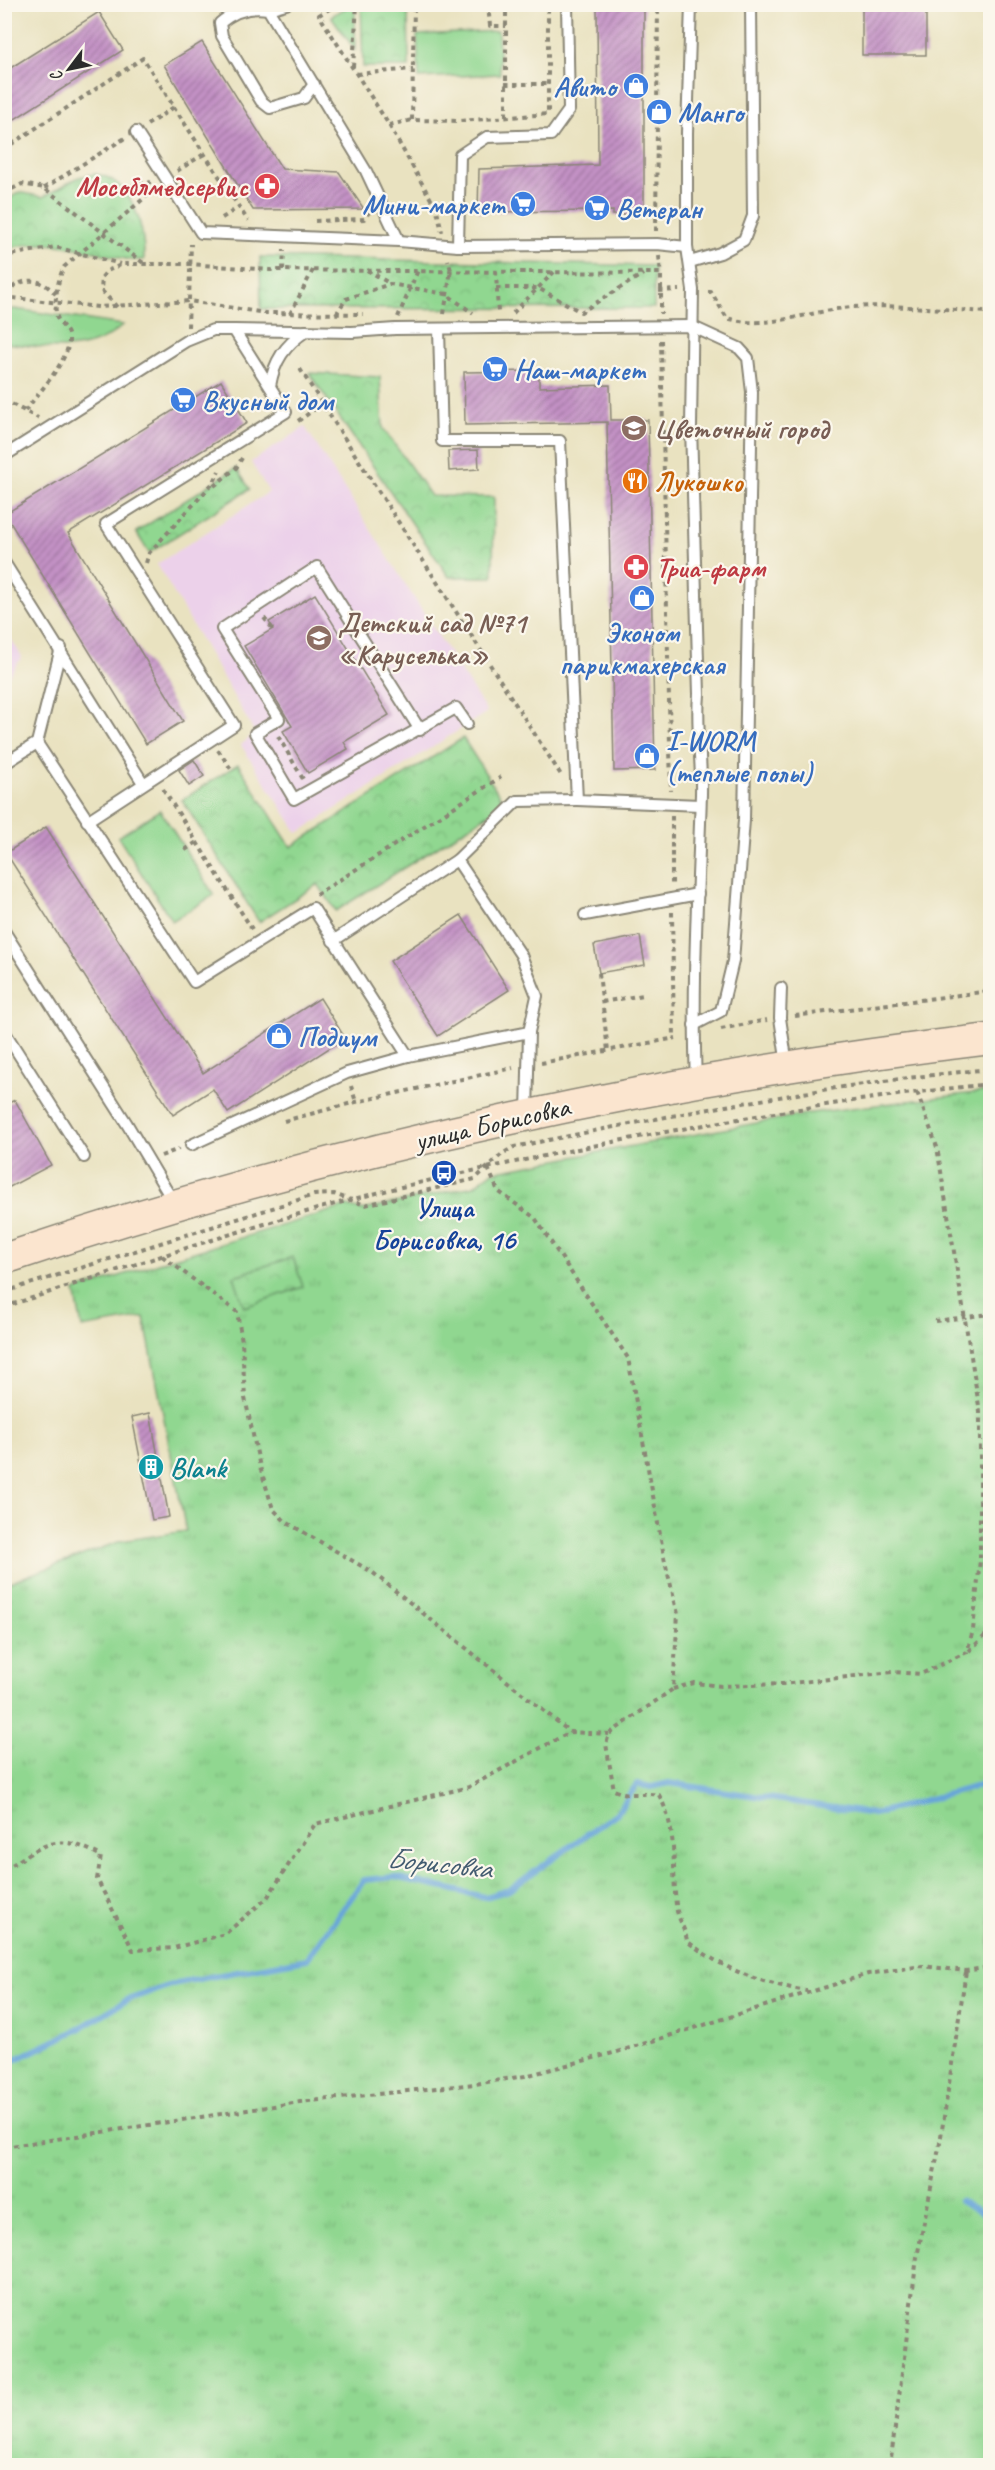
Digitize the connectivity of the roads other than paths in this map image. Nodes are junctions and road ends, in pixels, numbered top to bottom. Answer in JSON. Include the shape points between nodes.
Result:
{"nodes":[{"id":1,"x":286,"y":4,"type":"edge"},
{"id":2,"x":567,"y":4,"type":"edge"},
{"id":3,"x":692,"y":4,"type":"edge"},
{"id":4,"x":751,"y":4,"type":"edge"},
{"id":5,"x":268,"y":9,"type":"junction"},
{"id":6,"x":314,"y":84,"type":"junction"},
{"id":7,"x":136,"y":132,"type":"road end"},
{"id":8,"x":399,"y":241,"type":"junction"},
{"id":9,"x":458,"y":246,"type":"junction"},
{"id":10,"x":687,"y":247,"type":"junction"},
{"id":11,"x":690,"y":262,"type":"junction"},
{"id":12,"x":691,"y":326,"type":"junction"},
{"id":13,"x":440,"y":329,"type":"junction"},
{"id":14,"x":234,"y":330,"type":"junction"},
{"id":15,"x":306,"y":331,"type":"junction"},
{"id":16,"x":270,"y":386,"type":"junction"},
{"id":17,"x":4,"y":456,"type":"edge"},
{"id":18,"x":4,"y":562,"type":"edge"},
{"id":19,"x":61,"y":648,"type":"junction"},
{"id":20,"x":467,"y":724,"type":"dead end"},
{"id":21,"x":420,"y":730,"type":"junction"},
{"id":22,"x":37,"y":743,"type":"junction"},
{"id":23,"x":4,"y":764,"type":"edge"},
{"id":24,"x":143,"y":783,"type":"junction"},
{"id":25,"x":577,"y":800,"type":"junction"},
{"id":26,"x":700,"y":805,"type":"junction"},
{"id":27,"x":87,"y":821,"type":"junction"},
{"id":28,"x":457,"y":860,"type":"junction"},
{"id":29,"x":698,"y":894,"type":"junction"},
{"id":30,"x":585,"y":915,"type":"dead end"},
{"id":31,"x":4,"y":931,"type":"edge"},
{"id":32,"x":333,"y":941,"type":"junction"},
{"id":33,"x":781,"y":988,"type":"dead end"},
{"id":34,"x":694,"y":1030,"type":"junction"},
{"id":35,"x":4,"y":1031,"type":"edge"},
{"id":36,"x":529,"y":1032,"type":"junction"},
{"id":37,"x":990,"y":1039,"type":"edge"},
{"id":38,"x":408,"y":1056,"type":"junction"},
{"id":39,"x":788,"y":1065,"type":"junction"},
{"id":40,"x":696,"y":1082,"type":"junction"},
{"id":41,"x":527,"y":1114,"type":"junction"},
{"id":42,"x":191,"y":1144,"type":"road end"},
{"id":43,"x":84,"y":1158,"type":"dead end"},
{"id":44,"x":174,"y":1203,"type":"junction"},
{"id":45,"x":4,"y":1259,"type":"edge"}],
"edges":[{"from":1,"to":5,"type":"lane"},
{"from":2,"to":9,"type":"lane","via":[[569,110],[551,135],[487,137],[460,155]]},
{"from":3,"to":10,"type":"lane"},
{"from":4,"to":11,"type":"lane","via":[[753,216],[744,240]]},
{"from":5,"to":6,"type":"lane"},
{"from":5,"to":6,"type":"lane","via":[[239,11],[220,23],[222,36],[248,80],[270,108],[304,98]]},
{"from":6,"to":8,"type":"lane","via":[[366,171]]},
{"from":7,"to":8,"type":"lane","via":[[201,233]]},
{"from":8,"to":9,"type":"lane"},
{"from":9,"to":10,"type":"lane"},
{"from":10,"to":11,"type":"lane"},
{"from":11,"to":12,"type":"lane"},
{"from":12,"to":13,"type":"lane"},
{"from":12,"to":26,"type":"lane"},
{"from":12,"to":34,"type":"lane","via":[[739,348],[748,358],[752,392],[744,820],[733,961],[722,1011]]},
{"from":13,"to":15,"type":"lane"},
{"from":13,"to":25,"type":"lane","via":[[442,441],[560,441]]},
{"from":14,"to":15,"type":"lane"},
{"from":14,"to":16,"type":"lane"},
{"from":14,"to":17,"type":"lane","via":[[213,330],[194,337]]},
{"from":15,"to":16,"type":"lane","via":[[279,357]]},
{"from":16,"to":24,"type":"lane","via":[[286,412],[106,524],[234,725]]},
{"from":18,"to":19,"type":"lane"},
{"from":19,"to":22,"type":"lane"},
{"from":19,"to":24,"type":"lane"},
{"from":20,"to":21,"type":"lane","via":[[456,708]]},
{"from":21,"to":21,"type":"lane","via":[[317,567],[222,629],[279,719],[255,733],[294,800]]},
{"from":22,"to":23,"type":"lane"},
{"from":22,"to":27,"type":"lane"},
{"from":24,"to":27,"type":"lane"},
{"from":25,"to":26,"type":"lane"},
{"from":25,"to":28,"type":"lane","via":[[517,801]]},
{"from":26,"to":29,"type":"lane"},
{"from":27,"to":32,"type":"lane","via":[[194,982],[313,908]]},
{"from":28,"to":32,"type":"lane"},
{"from":28,"to":36,"type":"lane","via":[[521,955],[537,996]]},
{"from":29,"to":30,"type":"lane"},
{"from":29,"to":34,"type":"lane"},
{"from":31,"to":44,"type":"lane"},
{"from":32,"to":38,"type":"lane"},
{"from":33,"to":39,"type":"lane","via":[[780,1017]]},
{"from":34,"to":40,"type":"lane"},
{"from":35,"to":43,"type":"lane"},
{"from":36,"to":38,"type":"lane"},
{"from":36,"to":41,"type":"lane"},
{"from":37,"to":39,"type":"street","name":"улица Борисовка"},
{"from":38,"to":42,"type":"lane","via":[[347,1074]]},
{"from":39,"to":40,"type":"street","name":"улица Борисовка"},
{"from":40,"to":41,"type":"street","name":"улица Борисовка"},
{"from":41,"to":44,"type":"street","name":"улица Борисовка"},
{"from":44,"to":45,"type":"street","name":"улица Борисовка"}]}
